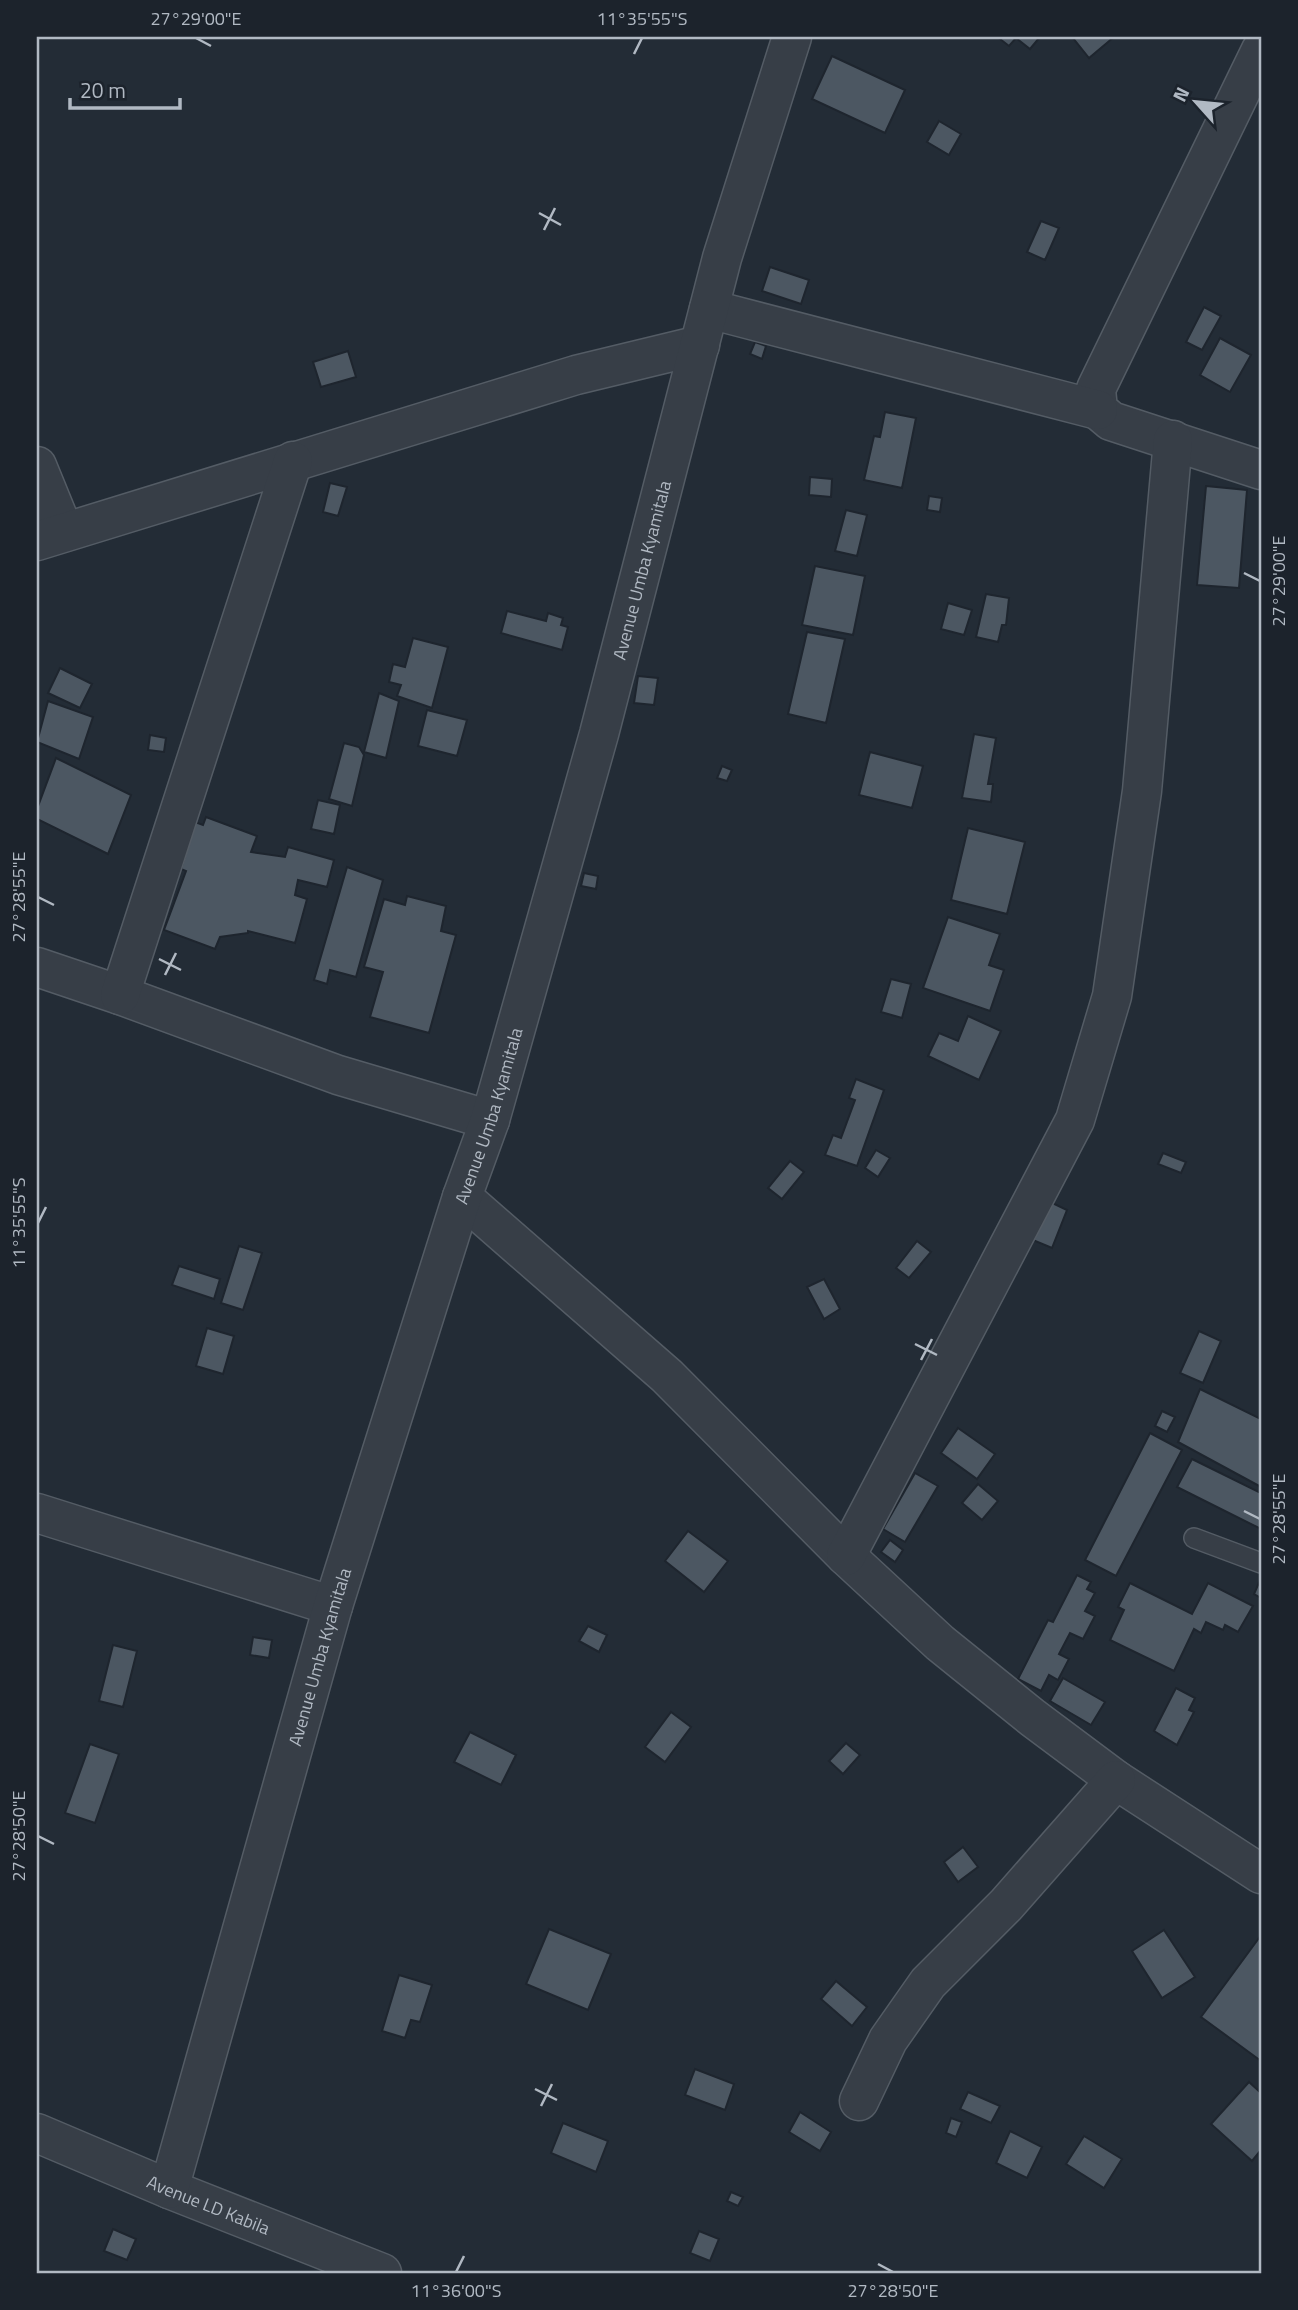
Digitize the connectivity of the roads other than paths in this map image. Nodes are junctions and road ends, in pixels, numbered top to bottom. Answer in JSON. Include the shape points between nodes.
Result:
{"nodes":[{"id":1,"x":792,"y":37,"type":"edge"},
{"id":2,"x":1261,"y":50,"type":"edge"},
{"id":3,"x":704,"y":327,"type":"junction"},
{"id":4,"x":1098,"y":410,"type":"junction"},
{"id":5,"x":1173,"y":440,"type":"junction"},
{"id":6,"x":293,"y":461,"type":"junction"},
{"id":7,"x":37,"y":466,"type":"edge"},
{"id":8,"x":1261,"y":470,"type":"edge"},
{"id":9,"x":50,"y":536,"type":"edge"},
{"id":10,"x":37,"y":967,"type":"edge"},
{"id":11,"x":120,"y":995,"type":"junction"},
{"id":12,"x":490,"y":1120,"type":"junction"},
{"id":13,"x":462,"y":1197,"type":"junction"},
{"id":14,"x":37,"y":1513,"type":"edge"},
{"id":15,"x":1194,"y":1538,"type":"dead end"},
{"id":16,"x":846,"y":1556,"type":"junction"},
{"id":17,"x":1261,"y":1563,"type":"edge"},
{"id":18,"x":332,"y":1606,"type":"junction"},
{"id":19,"x":1116,"y":1780,"type":"junction"},
{"id":20,"x":1261,"y":1874,"type":"edge"},
{"id":21,"x":859,"y":2101,"type":"dead end"},
{"id":22,"x":37,"y":2133,"type":"edge"},
{"id":23,"x":169,"y":2189,"type":"junction"},
{"id":24,"x":358,"y":2269,"type":"edge"}],
"edges":[{"from":1,"to":3,"type":"street","name":"Avenue Umba Kyamitala"},
{"from":2,"to":4,"type":"street","via":[[1096,389]]},
{"from":3,"to":4,"type":"street"},
{"from":3,"to":6,"type":"street","via":[[576,374]]},
{"from":3,"to":12,"type":"street","name":"Avenue Umba Kyamitala","via":[[599,734]]},
{"from":4,"to":5,"type":"street","via":[[1111,421]]},
{"from":5,"to":8,"type":"street"},
{"from":5,"to":16,"type":"street","via":[[1142,791],[1112,996],[1075,1120]]},
{"from":6,"to":9,"type":"street"},
{"from":6,"to":11,"type":"street"},
{"from":7,"to":9,"type":"street"},
{"from":10,"to":11,"type":"street"},
{"from":11,"to":12,"type":"street","via":[[338,1074]]},
{"from":12,"to":13,"type":"street","name":"Avenue Umba Kyamitala"},
{"from":13,"to":16,"type":"street","via":[[667,1376]]},
{"from":13,"to":18,"type":"street","name":"Avenue Umba Kyamitala"},
{"from":14,"to":18,"type":"street"},
{"from":15,"to":17,"type":"lane"},
{"from":16,"to":19,"type":"street","via":[[940,1643]]},
{"from":18,"to":23,"type":"street","name":"Avenue Umba Kyamitala"},
{"from":19,"to":20,"type":"street"},
{"from":19,"to":21,"type":"street","via":[[1006,1905],[928,1983],[888,2040]]},
{"from":22,"to":23,"type":"street","name":"Avenue LD Kabila"},
{"from":23,"to":24,"type":"street","name":"Avenue LD Kabila"}]}
